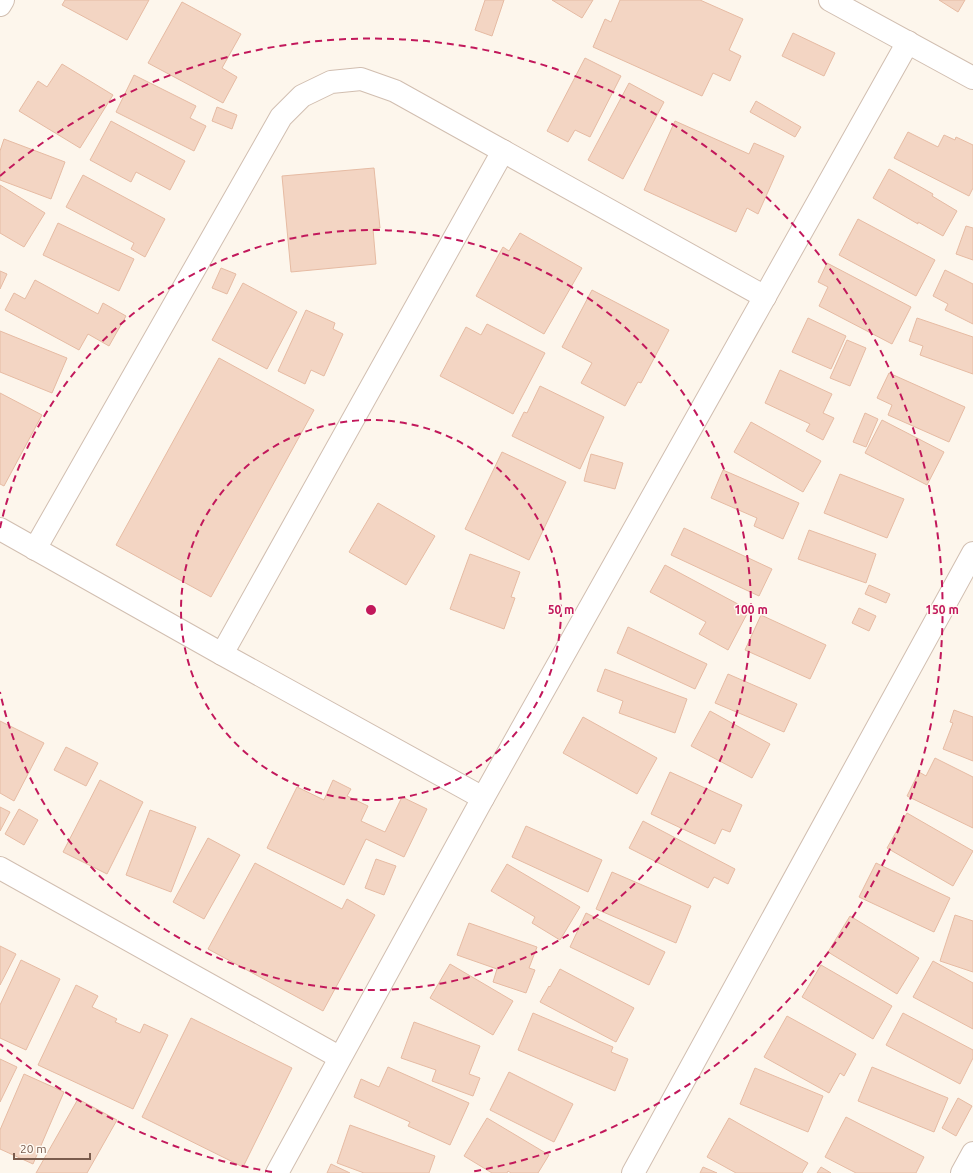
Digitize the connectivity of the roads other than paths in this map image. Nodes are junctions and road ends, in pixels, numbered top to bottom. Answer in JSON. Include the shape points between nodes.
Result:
{"nodes":[{"id":1,"x":3,"y":0,"type":"edge"},
{"id":2,"x":830,"y":0,"type":"edge"},
{"id":3,"x":0,"y":5,"type":"edge"},
{"id":4,"x":908,"y":42,"type":"junction"},
{"id":5,"x":973,"y":78,"type":"edge"},
{"id":6,"x":503,"y":151,"type":"junction"},
{"id":7,"x":765,"y":297,"type":"junction"},
{"id":8,"x":0,"y":529,"type":"edge"},
{"id":9,"x":36,"y":549,"type":"junction"},
{"id":10,"x":973,"y":553,"type":"edge"},
{"id":11,"x":222,"y":654,"type":"junction"},
{"id":12,"x":483,"y":798,"type":"junction"},
{"id":13,"x":0,"y":868,"type":"edge"},
{"id":14,"x":339,"y":1057,"type":"junction"},
{"id":15,"x":973,"y":1153,"type":"edge"},
{"id":16,"x":277,"y":1173,"type":"edge"},
{"id":17,"x":633,"y":1173,"type":"edge"},
{"id":18,"x":962,"y":1173,"type":"edge"}],
"edges":[{"from":1,"to":3,"type":"street"},
{"from":2,"to":4,"type":"street"},
{"from":4,"to":5,"type":"street"},
{"from":4,"to":7,"type":"street"},
{"from":6,"to":7,"type":"street"},
{"from":6,"to":9,"type":"street","via":[[395,90],[361,79],[330,82],[302,96],[281,116]]},
{"from":6,"to":11,"type":"street"},
{"from":7,"to":12,"type":"street"},
{"from":8,"to":9,"type":"street"},
{"from":9,"to":11,"type":"street"},
{"from":10,"to":17,"type":"street"},
{"from":11,"to":12,"type":"street"},
{"from":12,"to":14,"type":"street"},
{"from":13,"to":14,"type":"street"},
{"from":14,"to":16,"type":"street"},
{"from":15,"to":18,"type":"street"}]}
